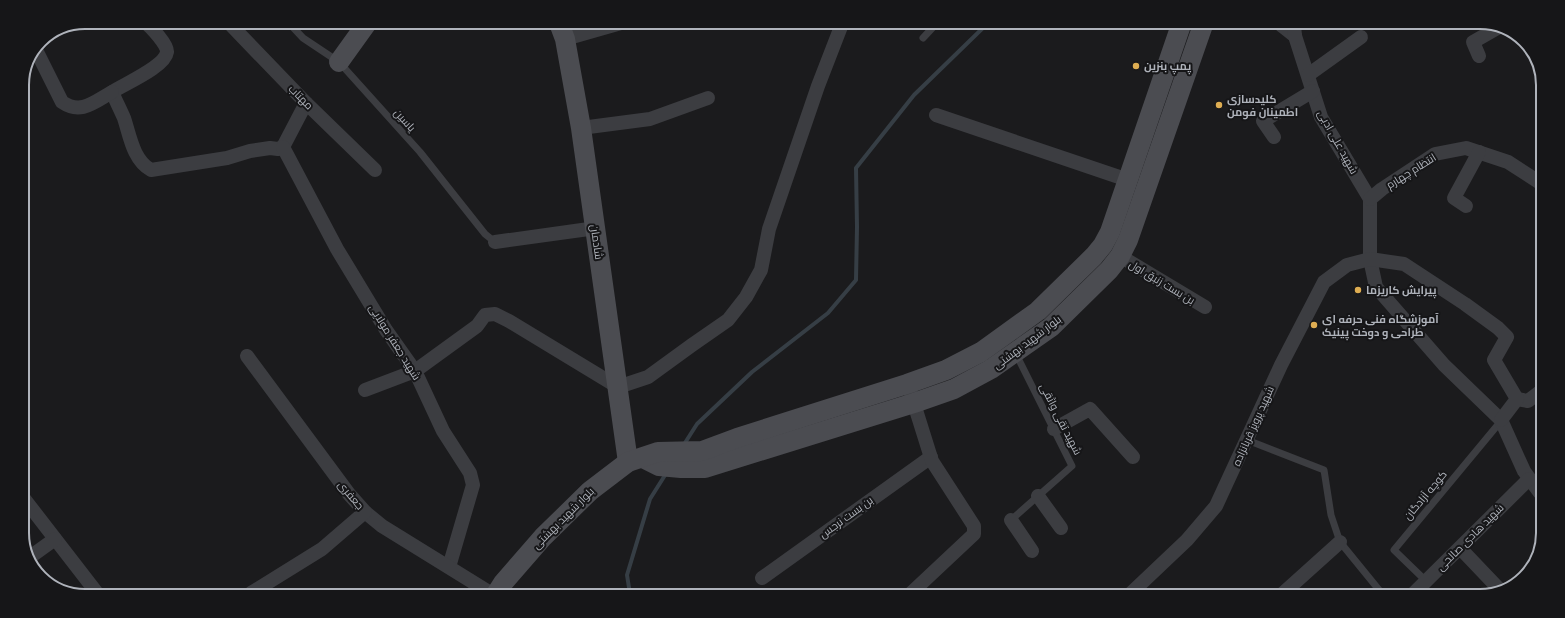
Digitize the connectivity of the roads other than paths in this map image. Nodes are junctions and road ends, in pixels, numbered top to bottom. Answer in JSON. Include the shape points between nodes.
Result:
{"nodes":[{"id":1,"x":151,"y":29,"type":"edge"},
{"id":2,"x":235,"y":29,"type":"edge"},
{"id":3,"x":295,"y":29,"type":"edge"},
{"id":4,"x":363,"y":29,"type":"edge"},
{"id":5,"x":577,"y":29,"type":"edge"},
{"id":6,"x":840,"y":29,"type":"edge"},
{"id":7,"x":931,"y":29,"type":"edge"},
{"id":8,"x":1180,"y":29,"type":"edge"},
{"id":9,"x":1201,"y":29,"type":"edge"},
{"id":10,"x":1295,"y":30,"type":"edge"},
{"id":11,"x":562,"y":31,"type":"edge"},
{"id":12,"x":1493,"y":31,"type":"edge"},
{"id":13,"x":1361,"y":37,"type":"dead end"},
{"id":14,"x":923,"y":38,"type":"dead end"},
{"id":15,"x":38,"y":54,"type":"edge"},
{"id":16,"x":1479,"y":56,"type":"dead end"},
{"id":17,"x":339,"y":62,"type":"junction"},
{"id":18,"x":1308,"y":74,"type":"junction"},
{"id":19,"x":1313,"y":91,"type":"junction"},
{"id":20,"x":112,"y":92,"type":"junction"},
{"id":21,"x":708,"y":98,"type":"dead end"},
{"id":22,"x":1156,"y":99,"type":"junction"},
{"id":23,"x":306,"y":103,"type":"junction"},
{"id":24,"x":1174,"y":106,"type":"junction"},
{"id":25,"x":936,"y":115,"type":"dead end"},
{"id":26,"x":581,"y":128,"type":"junction"},
{"id":27,"x":1274,"y":137,"type":"dead end"},
{"id":28,"x":284,"y":147,"type":"junction"},
{"id":29,"x":1479,"y":152,"type":"junction"},
{"id":30,"x":375,"y":170,"type":"dead end"},
{"id":31,"x":1128,"y":180,"type":"junction"},
{"id":32,"x":1536,"y":180,"type":"edge"},
{"id":33,"x":1370,"y":199,"type":"junction"},
{"id":34,"x":1466,"y":206,"type":"dead end"},
{"id":35,"x":596,"y":228,"type":"junction"},
{"id":36,"x":495,"y":242,"type":"joint"},
{"id":37,"x":1120,"y":256,"type":"junction"},
{"id":38,"x":1370,"y":259,"type":"junction"},
{"id":39,"x":1204,"y":307,"type":"dead end"},
{"id":40,"x":1015,"y":352,"type":"junction"},
{"id":41,"x":247,"y":356,"type":"dead end"},
{"id":42,"x":414,"y":371,"type":"junction"},
{"id":43,"x":907,"y":384,"type":"junction"},
{"id":44,"x":618,"y":387,"type":"junction"},
{"id":45,"x":365,"y":390,"type":"dead end"},
{"id":46,"x":1536,"y":395,"type":"edge"},
{"id":47,"x":1517,"y":399,"type":"junction"},
{"id":48,"x":914,"y":403,"type":"junction"},
{"id":49,"x":1501,"y":420,"type":"junction"},
{"id":50,"x":1054,"y":429,"type":"junction"},
{"id":51,"x":1247,"y":440,"type":"junction"},
{"id":52,"x":931,"y":457,"type":"junction"},
{"id":53,"x":1133,"y":457,"type":"dead end"},
{"id":54,"x":647,"y":459,"type":"junction"},
{"id":55,"x":703,"y":459,"type":"junction"},
{"id":56,"x":1529,"y":479,"type":"junction"},
{"id":57,"x":1536,"y":488,"type":"edge"},
{"id":58,"x":1038,"y":496,"type":"junction"},
{"id":59,"x":29,"y":505,"type":"edge"},
{"id":60,"x":365,"y":512,"type":"junction"},
{"id":61,"x":1011,"y":520,"type":"joint"},
{"id":62,"x":1061,"y":528,"type":"dead end"},
{"id":63,"x":55,"y":539,"type":"junction"},
{"id":64,"x":1340,"y":542,"type":"junction"},
{"id":65,"x":1460,"y":548,"type":"junction"},
{"id":66,"x":1032,"y":551,"type":"dead end"},
{"id":67,"x":33,"y":555,"type":"edge"},
{"id":68,"x":448,"y":567,"type":"junction"},
{"id":69,"x":762,"y":578,"type":"dead end"},
{"id":70,"x":1426,"y":581,"type":"junction"},
{"id":71,"x":1497,"y":586,"type":"edge"},
{"id":72,"x":94,"y":589,"type":"edge"},
{"id":73,"x":257,"y":589,"type":"edge"},
{"id":74,"x":484,"y":589,"type":"edge"},
{"id":75,"x":500,"y":589,"type":"edge"},
{"id":76,"x":915,"y":589,"type":"edge"},
{"id":77,"x":1135,"y":589,"type":"edge"},
{"id":78,"x":1288,"y":589,"type":"edge"},
{"id":79,"x":1378,"y":589,"type":"edge"},
{"id":80,"x":1418,"y":589,"type":"edge"}],
"edges":[{"from":1,"to":20,"type":"street","via":[[166,46],[164,59],[143,75]]},
{"from":2,"to":23,"type":"street","name":"مهتاب"},
{"from":3,"to":17,"type":"lane","name":"یاسین","via":[[303,38]]},
{"from":4,"to":17,"type":"main road"},
{"from":5,"to":11,"type":"street"},
{"from":6,"to":44,"type":"street","via":[[770,229],[761,270],[746,297],[728,320],[648,377]]},
{"from":7,"to":14,"type":"lane"},
{"from":8,"to":22,"type":"main road","name":"بلوار شهید بهشتی"},
{"from":9,"to":24,"type":"main road","name":"بلوار شهید بهشتی"},
{"from":10,"to":18,"type":"street","name":"شهید علی ادبی"},
{"from":11,"to":26,"type":"main road","name":"شادمان"},
{"from":12,"to":16,"type":"street","via":[[1473,42]]},
{"from":13,"to":18,"type":"street"},
{"from":15,"to":20,"type":"street","via":[[62,102],[68,106],[82,108]]},
{"from":17,"to":36,"type":"lane","name":"یاسین","via":[[420,152],[485,234]]},
{"from":18,"to":19,"type":"street","name":"شهید علی ادبی"},
{"from":19,"to":27,"type":"street","via":[[1263,121]]},
{"from":19,"to":33,"type":"street","name":"شهید علی ادبی","via":[[1321,117]]},
{"from":20,"to":28,"type":"street","via":[[135,152],[144,166],[151,170]]},
{"from":21,"to":26,"type":"street","via":[[650,119]]},
{"from":22,"to":24,"type":"main road"},
{"from":22,"to":31,"type":"main road","name":"بلوار شهید بهشتی"},
{"from":23,"to":28,"type":"street"},
{"from":23,"to":30,"type":"street","name":"مهتاب"},
{"from":24,"to":37,"type":"main road","name":"بلوار شهید بهشتی","via":[[1128,240]]},
{"from":25,"to":31,"type":"street"},
{"from":26,"to":35,"type":"main road","name":"شادمان"},
{"from":28,"to":42,"type":"street","name":"شهید جعفر مولایی","via":[[337,249]]},
{"from":29,"to":32,"type":"street","name":"انتظام چهارم","via":[[1508,162]]},
{"from":29,"to":33,"type":"street","name":"انتظام چهارم","via":[[1466,148],[1435,154]]},
{"from":29,"to":34,"type":"street","via":[[1454,198]]},
{"from":31,"to":43,"type":"main road","name":"بلوار شهید بهشتی","via":[[1103,245],[1038,311],[981,352],[946,370]]},
{"from":33,"to":38,"type":"street"},
{"from":35,"to":36,"type":"street"},
{"from":35,"to":44,"type":"main road","name":"شادمان"},
{"from":37,"to":39,"type":"street","name":"بن بست زنبق اول"},
{"from":37,"to":40,"type":"main road","name":"بلوار شهید بهشتی","via":[[1051,327]]},
{"from":38,"to":47,"type":"street","via":[[1404,264],[1498,328],[1507,337],[1494,360]]},
{"from":38,"to":49,"type":"street","via":[[1376,287],[1444,365]]},
{"from":38,"to":51,"type":"street","name":"شهید پرویز قربانزاده","via":[[1347,265],[1324,282],[1281,365]]},
{"from":40,"to":48,"type":"main road","name":"بلوار شهید بهشتی","via":[[991,369],[954,389]]},
{"from":40,"to":50,"type":"lane","name":"شهید تقی واثقی"},
{"from":41,"to":60,"type":"street","name":"جعفری"},
{"from":42,"to":44,"type":"street","via":[[477,326],[485,316],[495,314]]},
{"from":42,"to":45,"type":"street"},
{"from":42,"to":68,"type":"street","name":"شهید جعفر مولایی","via":[[443,431],[470,473],[473,485]]},
{"from":43,"to":48,"type":"street"},
{"from":43,"to":55,"type":"main road","name":"بلوار شهید بهشتی","via":[[737,438]]},
{"from":44,"to":54,"type":"main road","name":"شادمان"},
{"from":46,"to":47,"type":"street","via":[[1528,401]]},
{"from":47,"to":49,"type":"street"},
{"from":48,"to":52,"type":"street"},
{"from":48,"to":55,"type":"main road","name":"بلوار شهید بهشتی"},
{"from":49,"to":56,"type":"street"},
{"from":49,"to":70,"type":"lane","name":"کوچه آزادگان","via":[[1394,550]]},
{"from":50,"to":53,"type":"street","via":[[1090,409]]},
{"from":50,"to":58,"type":"lane","name":"شهید تقی واثقی","via":[[1072,466]]},
{"from":51,"to":64,"type":"lane","via":[[1324,470],[1331,516]]},
{"from":51,"to":77,"type":"street","name":"شهید پرویز قربانزاده","via":[[1216,506],[1187,540]]},
{"from":52,"to":69,"type":"street","name":"بن بست نرجس"},
{"from":52,"to":76,"type":"street","via":[[972,522],[974,534]]},
{"from":54,"to":55,"type":"main road"},
{"from":54,"to":75,"type":"main road","name":"بلوار شهید بهشتی","via":[[590,491],[543,537]]},
{"from":56,"to":57,"type":"street"},
{"from":56,"to":65,"type":"street","name":"شهید هادی صالحی"},
{"from":58,"to":61,"type":"lane","name":"شهید تقی واثقی"},
{"from":58,"to":62,"type":"street"},
{"from":59,"to":63,"type":"street"},
{"from":60,"to":68,"type":"street","name":"جعفری","via":[[382,526]]},
{"from":60,"to":73,"type":"street","via":[[322,549]]},
{"from":61,"to":66,"type":"street"},
{"from":63,"to":67,"type":"street"},
{"from":63,"to":72,"type":"street"},
{"from":64,"to":78,"type":"street"},
{"from":64,"to":79,"type":"lane"},
{"from":65,"to":70,"type":"street","name":"شهید هادی صالحی"},
{"from":65,"to":71,"type":"street"},
{"from":68,"to":74,"type":"street","name":"جعفری"},
{"from":70,"to":80,"type":"street","name":"شهید هادی صالحی"}]}
